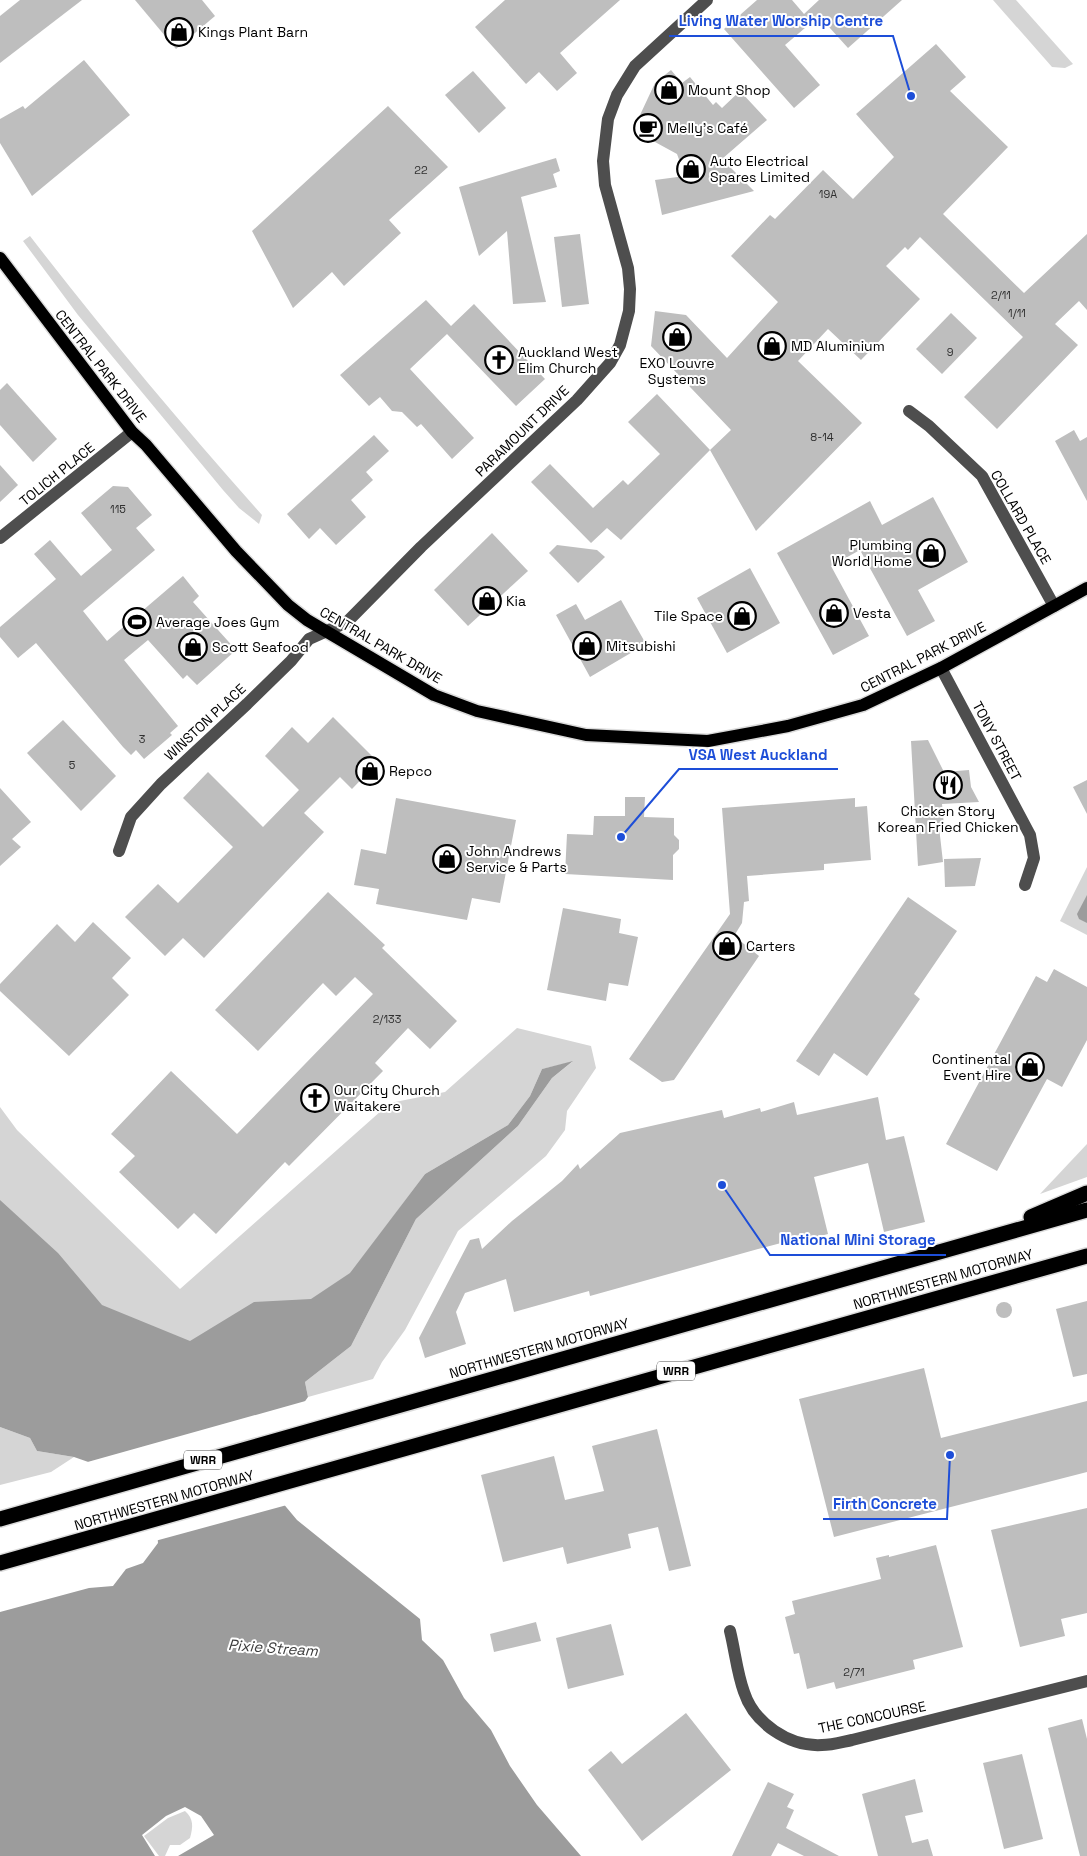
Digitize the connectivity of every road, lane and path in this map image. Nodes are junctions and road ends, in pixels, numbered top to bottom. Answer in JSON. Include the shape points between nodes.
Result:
{"nodes":[{"id":1,"x":707,"y":0,"type":"edge"},
{"id":2,"x":0,"y":258,"type":"edge"},
{"id":3,"x":909,"y":411,"type":"dead end"},
{"id":4,"x":132,"y":432,"type":"junction"},
{"id":5,"x":0,"y":538,"type":"edge"},
{"id":6,"x":1087,"y":588,"type":"edge"},
{"id":7,"x":1054,"y":606,"type":"junction"},
{"id":8,"x":328,"y":630,"type":"junction"},
{"id":9,"x":941,"y":668,"type":"junction"},
{"id":10,"x":120,"y":851,"type":"dead end"},
{"id":11,"x":1025,"y":885,"type":"dead end"},
{"id":12,"x":1087,"y":1193,"type":"edge"},
{"id":13,"x":1087,"y":1210,"type":"edge"},
{"id":14,"x":970,"y":1243,"type":"junction"},
{"id":15,"x":1087,"y":1256,"type":"edge"},
{"id":16,"x":0,"y":1519,"type":"edge"},
{"id":17,"x":0,"y":1563,"type":"edge"},
{"id":18,"x":730,"y":1632,"type":"dead end"},
{"id":19,"x":1087,"y":1681,"type":"edge"}],
"edges":[{"from":1,"to":8,"type":"street","name":"PARAMOUNT DRIVE","via":[[635,66],[617,95],[608,119],[603,154],[605,185],[628,268],[630,289],[629,311],[620,345],[610,363],[578,400],[421,547],[347,622]]},
{"from":2,"to":4,"type":"main road","name":"CENTRAL PARK DRIVE"},
{"from":3,"to":7,"type":"street","name":"COLLARD PLACE","via":[[982,476]]},
{"from":4,"to":5,"type":"street","name":"TOLICH PLACE"},
{"from":4,"to":8,"type":"main road","name":"CENTRAL PARK DRIVE","via":[[288,605],[307,620]]},
{"from":6,"to":7,"type":"main road","name":"CENTRAL PARK DRIVE"},
{"from":7,"to":9,"type":"main road","name":"CENTRAL PARK DRIVE"},
{"from":8,"to":9,"type":"main road","name":"CENTRAL PARK DRIVE","via":[[434,694],[493,715],[586,735],[708,741],[788,726],[863,705]]},
{"from":8,"to":10,"type":"street","name":"WINSTON PLACE","via":[[309,639],[247,704],[161,784],[131,817]]},
{"from":9,"to":11,"type":"street","name":"TONY STREET","via":[[1030,835],[1034,858]]},
{"from":12,"to":14,"type":"highway"},
{"from":13,"to":14,"type":"highway","name":"NORTHWESTERN MOTORWAY","number":"WRR"},
{"from":14,"to":16,"type":"highway","name":"NORTHWESTERN MOTORWAY","number":"WRR"},
{"from":15,"to":17,"type":"highway","name":"NORTHWESTERN MOTORWAY","number":"WRR"},
{"from":18,"to":19,"type":"street","name":"THE CONCOURSE","via":[[744,1692],[755,1713],[777,1733],[811,1745],[852,1740]]}]}
